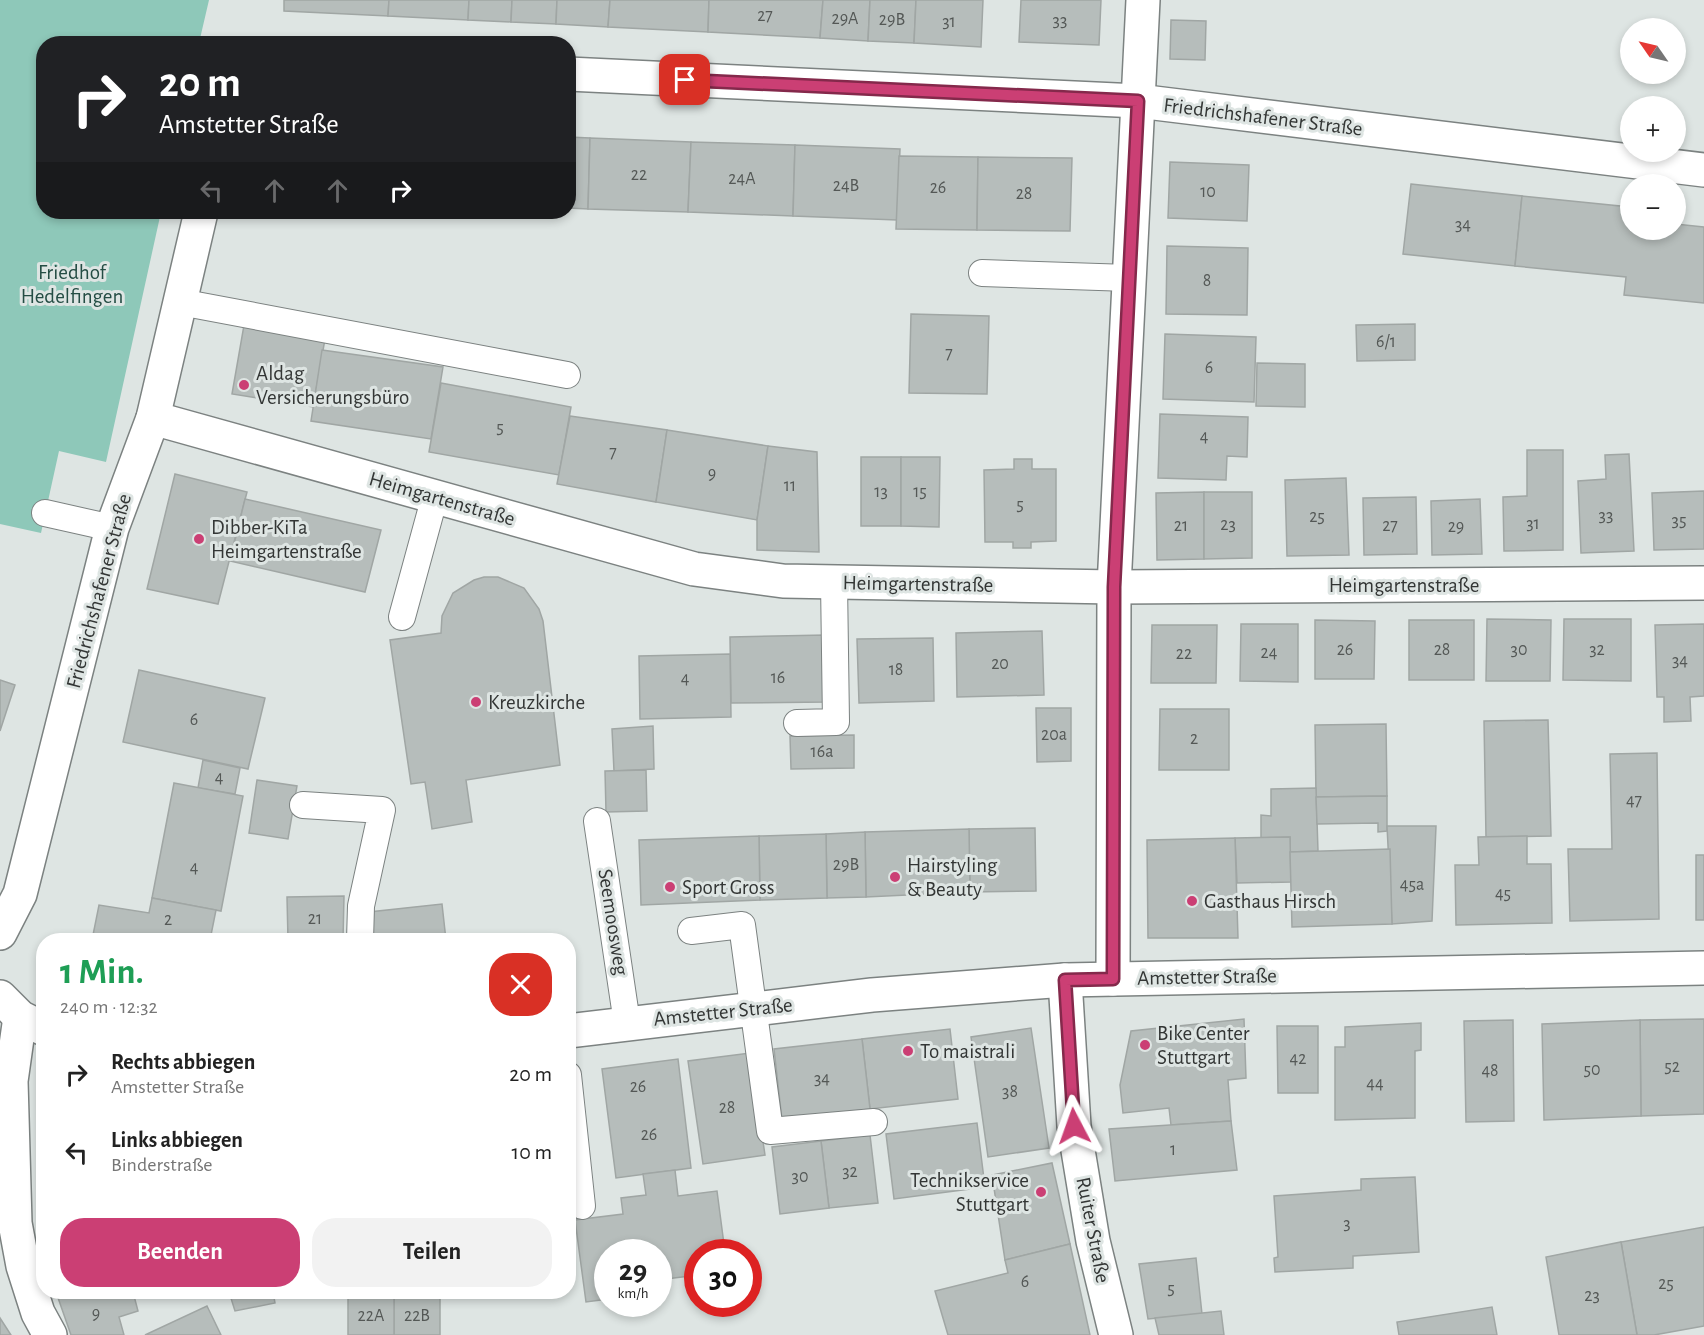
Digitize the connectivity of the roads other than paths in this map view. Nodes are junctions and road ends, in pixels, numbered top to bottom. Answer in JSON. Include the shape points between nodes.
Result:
{"nodes":[{"id":1,"x":1143,"y":0,"type":"edge"},
{"id":2,"x":576,"y":74,"type":"edge"},
{"id":3,"x":1138,"y":101,"type":"junction"},
{"id":4,"x":1704,"y":170,"type":"edge"},
{"id":5,"x":199,"y":219,"type":"edge"},
{"id":6,"x":982,"y":273,"type":"dead end"},
{"id":7,"x":1129,"y":278,"type":"junction"},
{"id":8,"x":180,"y":302,"type":"junction"},
{"id":9,"x":567,"y":375,"type":"dead end"},
{"id":10,"x":153,"y":418,"type":"junction"},
{"id":11,"x":435,"y":496,"type":"junction"},
{"id":12,"x":45,"y":513,"type":"dead end"},
{"id":13,"x":112,"y":528,"type":"junction"},
{"id":14,"x":834,"y":582,"type":"junction"},
{"id":15,"x":1704,"y":583,"type":"edge"},
{"id":16,"x":1114,"y":587,"type":"junction"},
{"id":17,"x":402,"y":617,"type":"dead end"},
{"id":18,"x":797,"y":723,"type":"dead end"},
{"id":19,"x":303,"y":805,"type":"dead end"},
{"id":20,"x":597,"y":821,"type":"dead end"},
{"id":21,"x":691,"y":931,"type":"dead end"},
{"id":22,"x":0,"y":933,"type":"edge"},
{"id":23,"x":360,"y":933,"type":"edge"},
{"id":24,"x":1704,"y":968,"type":"edge"},
{"id":25,"x":1113,"y":979,"type":"junction"},
{"id":26,"x":1065,"y":980,"type":"junction"},
{"id":27,"x":754,"y":1009,"type":"junction"},
{"id":28,"x":21,"y":1014,"type":"edge"},
{"id":29,"x":627,"y":1023,"type":"junction"},
{"id":30,"x":576,"y":1030,"type":"edge"},
{"id":31,"x":874,"y":1122,"type":"dead end"},
{"id":32,"x":576,"y":1150,"type":"edge"},
{"id":33,"x":582,"y":1206,"type":"dead end"},
{"id":34,"x":50,"y":1335,"type":"edge"},
{"id":35,"x":1116,"y":1335,"type":"edge"}],
"edges":[{"from":1,"to":3,"type":"street"},
{"from":2,"to":3,"type":"street","name":"Friedrichshafener Straße"},
{"from":3,"to":4,"type":"street","name":"Friedrichshafener Straße"},
{"from":3,"to":7,"type":"street"},
{"from":5,"to":8,"type":"street","name":"Friedrichshafener Straße"},
{"from":6,"to":7,"type":"lane"},
{"from":7,"to":16,"type":"street"},
{"from":8,"to":9,"type":"lane"},
{"from":8,"to":10,"type":"street","name":"Friedrichshafener Straße"},
{"from":10,"to":11,"type":"street","name":"Heimgartenstraße"},
{"from":10,"to":13,"type":"street","name":"Friedrichshafener Straße"},
{"from":11,"to":14,"type":"street","name":"Heimgartenstraße","via":[[694,569],[783,581]]},
{"from":11,"to":17,"type":"lane"},
{"from":12,"to":13,"type":"lane"},
{"from":13,"to":22,"type":"street","name":"Friedrichshafener Straße","via":[[20,894]]},
{"from":14,"to":16,"type":"street","name":"Heimgartenstraße"},
{"from":14,"to":18,"type":"lane","via":[[836,722]]},
{"from":15,"to":16,"type":"street","name":"Heimgartenstraße"},
{"from":16,"to":25,"type":"street"},
{"from":19,"to":23,"type":"lane","via":[[382,810],[361,906]]},
{"from":20,"to":29,"type":"lane","name":"Seemoosweg"},
{"from":21,"to":27,"type":"lane","via":[[742,925]]},
{"from":24,"to":25,"type":"street","name":"Amstetter Straße"},
{"from":25,"to":26,"type":"street","name":"Amstetter Straße"},
{"from":26,"to":27,"type":"street","name":"Amstetter Straße"},
{"from":26,"to":35,"type":"street","name":"Ruiter Straße","via":[[1074,1126],[1093,1241]]},
{"from":27,"to":29,"type":"street","name":"Amstetter Straße"},
{"from":27,"to":31,"type":"lane","via":[[770,1131]]},
{"from":28,"to":34,"type":"street","via":[[11,1080],[15,1223],[23,1266],[38,1313]]},
{"from":29,"to":30,"type":"street","name":"Amstetter Straße"},
{"from":32,"to":33,"type":"lane"}]}
